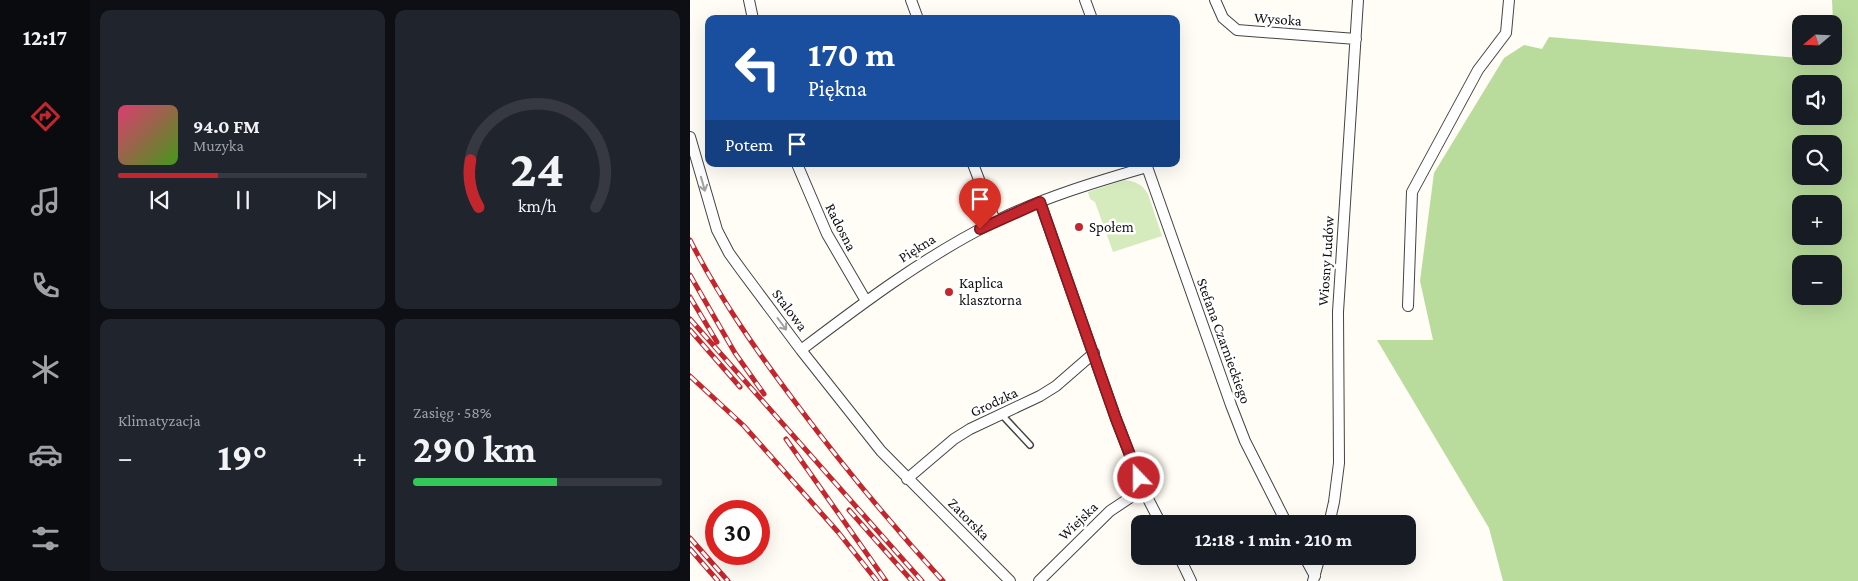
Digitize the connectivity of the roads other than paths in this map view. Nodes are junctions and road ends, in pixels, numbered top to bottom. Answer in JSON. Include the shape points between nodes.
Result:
{"nodes":[{"id":1,"x":749,"y":0,"type":"edge"},
{"id":2,"x":911,"y":0,"type":"edge"},
{"id":3,"x":1084,"y":0,"type":"edge"},
{"id":4,"x":1215,"y":0,"type":"edge"},
{"id":5,"x":1358,"y":0,"type":"edge"},
{"id":6,"x":1509,"y":0,"type":"edge"},
{"id":7,"x":752,"y":15,"type":"edge"},
{"id":8,"x":917,"y":15,"type":"edge"},
{"id":9,"x":1090,"y":15,"type":"edge"},
{"id":10,"x":1356,"y":40,"type":"junction"},
{"id":11,"x":690,"y":137,"type":"edge"},
{"id":12,"x":798,"y":167,"type":"edge"},
{"id":13,"x":974,"y":167,"type":"edge"},
{"id":14,"x":1141,"y":167,"type":"edge"},
{"id":15,"x":1148,"y":167,"type":"edge"},
{"id":16,"x":1040,"y":202,"type":"junction"},
{"id":17,"x":995,"y":221,"type":"junction"},
{"id":18,"x":866,"y":301,"type":"junction"},
{"id":19,"x":1408,"y":306,"type":"dead end"},
{"id":20,"x":801,"y":350,"type":"junction"},
{"id":21,"x":1094,"y":353,"type":"junction"},
{"id":22,"x":1002,"y":415,"type":"junction"},
{"id":23,"x":1030,"y":445,"type":"dead end"},
{"id":24,"x":907,"y":479,"type":"junction"},
{"id":25,"x":1143,"y":489,"type":"junction"},
{"id":26,"x":1156,"y":515,"type":"edge"},
{"id":27,"x":1282,"y":515,"type":"edge"},
{"id":28,"x":1331,"y":515,"type":"edge"},
{"id":29,"x":1183,"y":565,"type":"edge"},
{"id":30,"x":1308,"y":565,"type":"edge"},
{"id":31,"x":1318,"y":565,"type":"edge"},
{"id":32,"x":1314,"y":579,"type":"edge"},
{"id":33,"x":1010,"y":581,"type":"edge"},
{"id":34,"x":1039,"y":581,"type":"edge"},
{"id":35,"x":1191,"y":581,"type":"edge"}],
"edges":[{"from":1,"to":7,"type":"street"},
{"from":2,"to":8,"type":"street"},
{"from":3,"to":9,"type":"street"},
{"from":4,"to":10,"type":"street","name":"Wysoka","via":[[1223,18],[1237,30]]},
{"from":5,"to":10,"type":"street","name":"Wiosny Ludów"},
{"from":6,"to":19,"type":"street","via":[[1506,33],[1478,70],[1412,192]]},
{"from":10,"to":28,"type":"street","name":"Wiosny Ludów","via":[[1338,312],[1339,462]]},
{"from":11,"to":20,"type":"street","name":"Stalowa","one_way":true,"via":[[709,207],[723,243]]},
{"from":12,"to":18,"type":"street","name":"Radosna","via":[[827,234]]},
{"from":13,"to":17,"type":"street"},
{"from":14,"to":16,"type":"street","name":"Piękna"},
{"from":15,"to":27,"type":"street","name":"Stefana Czarnieckiego","via":[[1231,405],[1245,441]]},
{"from":16,"to":17,"type":"street","name":"Piękna"},
{"from":16,"to":21,"type":"street"},
{"from":17,"to":18,"type":"street","name":"Piękna","via":[[925,260]]},
{"from":18,"to":20,"type":"street","name":"Piękna"},
{"from":20,"to":24,"type":"street","name":"Stalowa","via":[[875,444]]},
{"from":21,"to":22,"type":"street","name":"Grodzka","via":[[1056,386]]},
{"from":21,"to":25,"type":"street"},
{"from":22,"to":23,"type":"lane"},
{"from":22,"to":24,"type":"street","name":"Grodzka","via":[[954,439]]},
{"from":24,"to":33,"type":"street","name":"Zatorska"},
{"from":25,"to":26,"type":"street"},
{"from":25,"to":34,"type":"street","name":"Wiejska","via":[[1110,511]]},
{"from":29,"to":35,"type":"street"},
{"from":30,"to":32,"type":"street"},
{"from":31,"to":32,"type":"street"}]}
